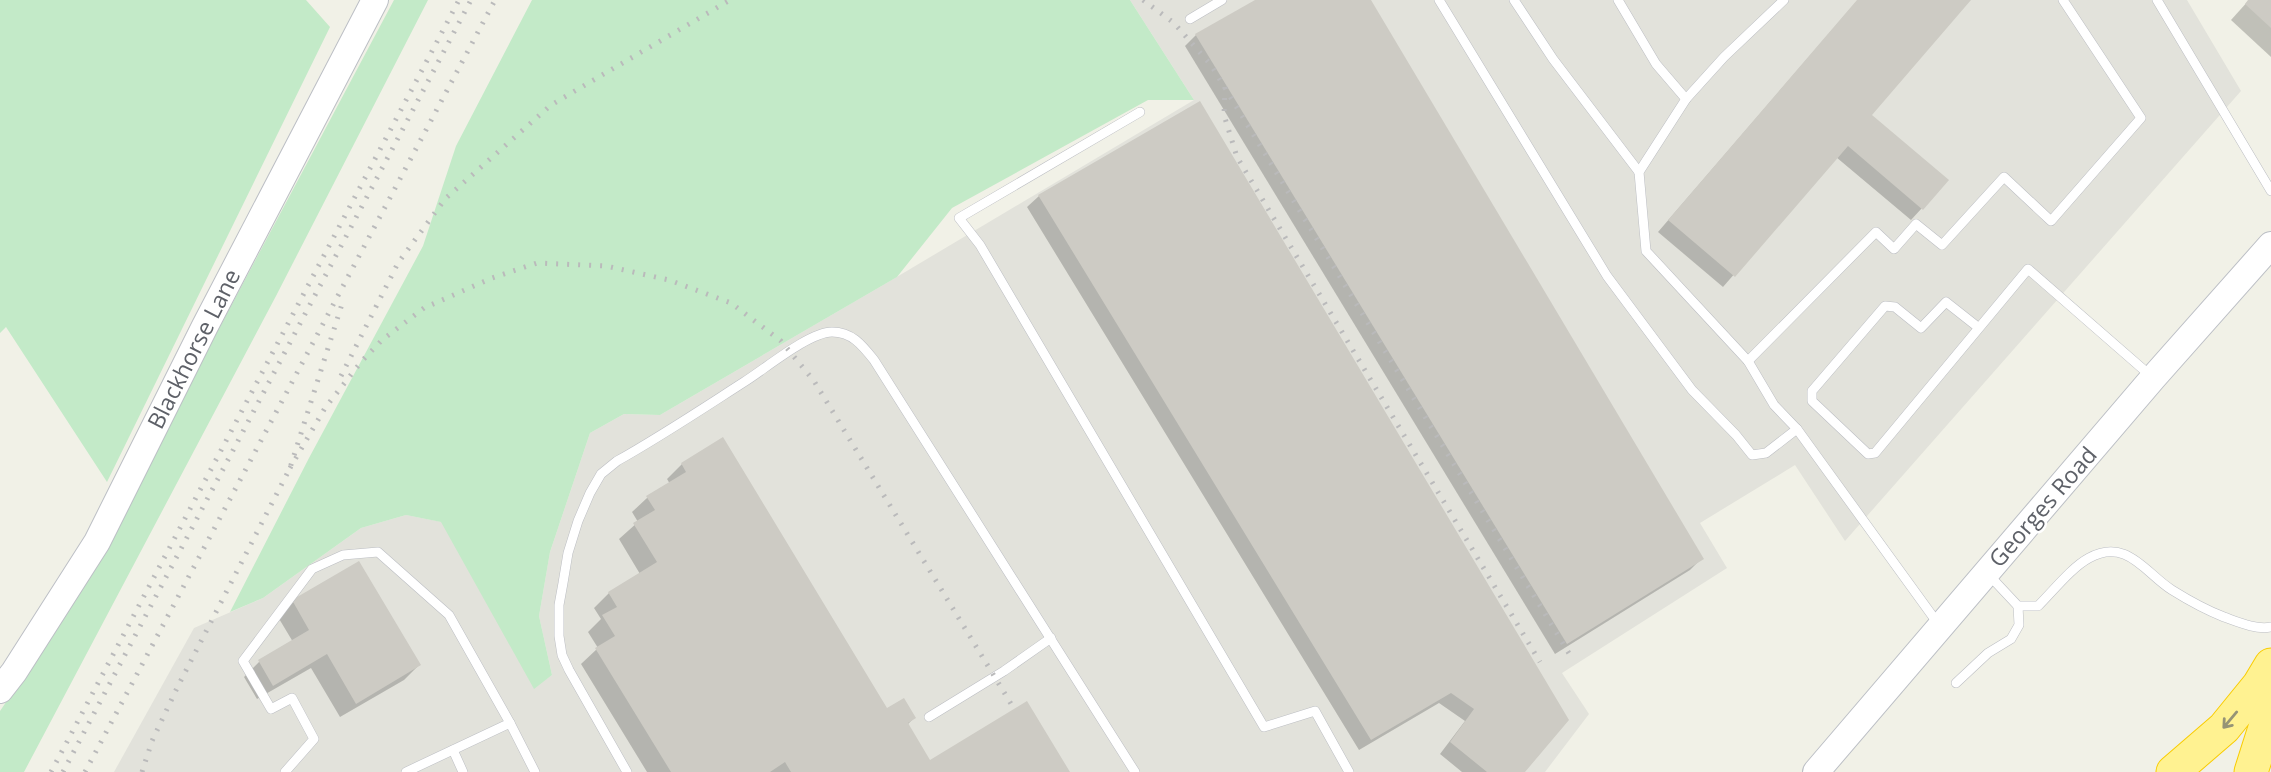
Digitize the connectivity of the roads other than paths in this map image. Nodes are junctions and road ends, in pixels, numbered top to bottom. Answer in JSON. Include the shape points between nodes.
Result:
{"nodes":[{"id":1,"x":375,"y":0,"type":"edge"},
{"id":2,"x":1222,"y":0,"type":"edge"},
{"id":3,"x":1439,"y":0,"type":"edge"},
{"id":4,"x":1514,"y":0,"type":"edge"},
{"id":5,"x":1618,"y":0,"type":"edge"},
{"id":6,"x":1784,"y":0,"type":"edge"},
{"id":7,"x":2063,"y":0,"type":"edge"},
{"id":8,"x":2157,"y":0,"type":"edge"},
{"id":9,"x":1190,"y":19,"type":"dead end"},
{"id":10,"x":1686,"y":99,"type":"junction"},
{"id":11,"x":1140,"y":111,"type":"dead end"},
{"id":12,"x":1639,"y":172,"type":"junction"},
{"id":13,"x":2271,"y":191,"type":"edge"},
{"id":14,"x":2271,"y":245,"type":"edge"},
{"id":15,"x":1979,"y":328,"type":"junction"},
{"id":16,"x":1748,"y":361,"type":"junction"},
{"id":17,"x":2153,"y":379,"type":"junction"},
{"id":18,"x":1797,"y":429,"type":"junction"},
{"id":19,"x":1987,"y":572,"type":"junction"},
{"id":20,"x":2018,"y":607,"type":"junction"},
{"id":21,"x":1940,"y":627,"type":"junction"},
{"id":22,"x":2271,"y":627,"type":"edge"},
{"id":23,"x":1051,"y":638,"type":"junction"},
{"id":24,"x":2271,"y":665,"type":"edge"},
{"id":25,"x":1956,"y":682,"type":"dead end"},
{"id":26,"x":0,"y":690,"type":"edge"},
{"id":27,"x":2271,"y":709,"type":"edge"},
{"id":28,"x":929,"y":717,"type":"dead end"},
{"id":29,"x":510,"y":723,"type":"junction"},
{"id":30,"x":453,"y":750,"type":"junction"},
{"id":31,"x":285,"y":772,"type":"edge"},
{"id":32,"x":406,"y":772,"type":"edge"},
{"id":33,"x":463,"y":772,"type":"edge"},
{"id":34,"x":535,"y":772,"type":"edge"},
{"id":35,"x":627,"y":772,"type":"edge"},
{"id":36,"x":1135,"y":772,"type":"edge"},
{"id":37,"x":1349,"y":772,"type":"edge"},
{"id":38,"x":1816,"y":772,"type":"edge"},
{"id":39,"x":2173,"y":772,"type":"edge"},
{"id":40,"x":2251,"y":772,"type":"edge"}],
"edges":[{"from":1,"to":26,"type":"street","name":"Blackhorse Lane","via":[[97,541]]},
{"from":2,"to":9,"type":"lane"},
{"from":3,"to":18,"type":"lane","via":[[1607,276],[1692,390],[1752,455],[1766,453]]},
{"from":4,"to":12,"type":"lane"},
{"from":5,"to":10,"type":"lane","via":[[1656,64]]},
{"from":6,"to":10,"type":"lane"},
{"from":7,"to":16,"type":"lane","via":[[2141,118],[2051,221],[2004,177],[1942,245],[1916,224],[1894,248],[1876,233]]},
{"from":8,"to":13,"type":"lane"},
{"from":10,"to":12,"type":"lane"},
{"from":11,"to":37,"type":"lane","via":[[959,218],[987,257],[1264,727],[1315,711]]},
{"from":12,"to":16,"type":"lane","via":[[1646,251]]},
{"from":14,"to":17,"type":"street","name":"Georges Road"},
{"from":15,"to":15,"type":"lane","via":[[1875,453],[1868,454],[1812,401],[1812,391],[1885,306],[1895,307],[1921,328],[1946,302]]},
{"from":15,"to":17,"type":"lane","via":[[2028,269]]},
{"from":16,"to":18,"type":"lane","via":[[1774,405]]},
{"from":17,"to":19,"type":"street","name":"Georges Road"},
{"from":18,"to":21,"type":"lane"},
{"from":19,"to":20,"type":"lane"},
{"from":19,"to":21,"type":"street","name":"Georges Road"},
{"from":20,"to":22,"type":"lane","via":[[2038,606],[2090,557],[2112,552],[2135,558],[2170,589],[2212,612]]},
{"from":20,"to":25,"type":"lane","via":[[2019,625],[2011,639]]},
{"from":21,"to":38,"type":"street","name":"Georges Road"},
{"from":23,"to":28,"type":"lane"},
{"from":23,"to":35,"type":"lane","via":[[874,360],[848,334],[821,333],[617,461],[601,474],[590,493],[568,553],[559,605],[562,655]]},
{"from":23,"to":36,"type":"lane"},
{"from":24,"to":39,"type":"highway","one_way":true,"via":[[2224,728]]},
{"from":27,"to":40,"type":"highway"},
{"from":29,"to":30,"type":"lane"},
{"from":29,"to":31,"type":"lane","via":[[449,615],[378,552],[343,555],[312,569],[243,661],[271,709],[292,698],[314,739]]},
{"from":29,"to":34,"type":"lane"},
{"from":30,"to":32,"type":"lane"},
{"from":30,"to":33,"type":"lane"}]}
